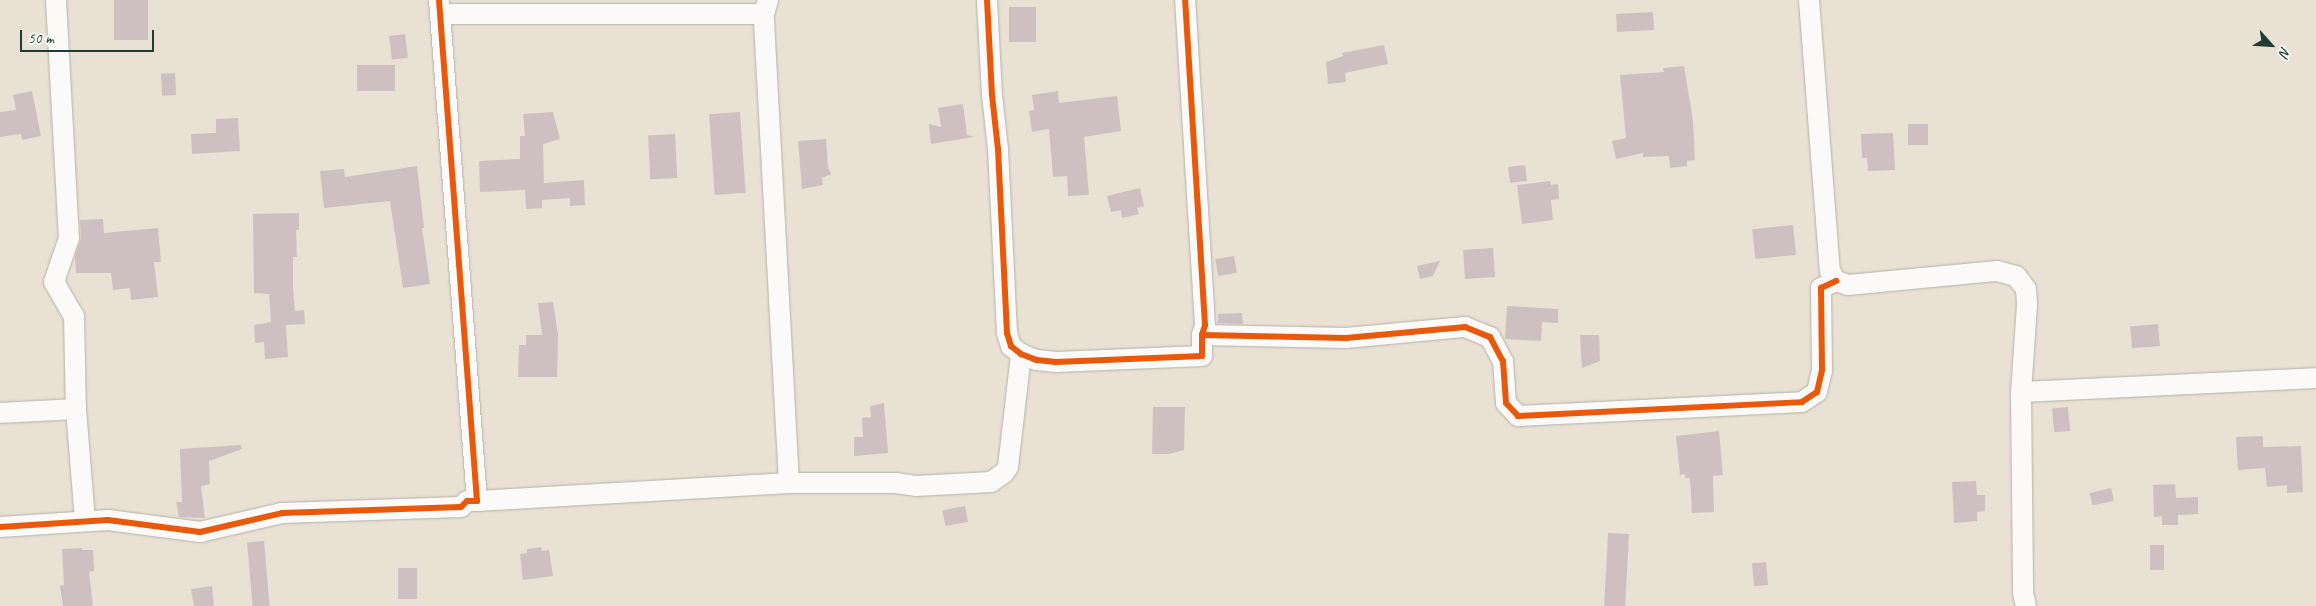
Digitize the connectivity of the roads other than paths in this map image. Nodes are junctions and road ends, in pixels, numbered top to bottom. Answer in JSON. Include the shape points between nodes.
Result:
{"nodes":[{"id":1,"x":56,"y":0,"type":"edge"},
{"id":2,"x":986,"y":0,"type":"edge"},
{"id":3,"x":1185,"y":0,"type":"edge"},
{"id":4,"x":1809,"y":0,"type":"edge"},
{"id":5,"x":440,"y":7,"type":"edge"},
{"id":6,"x":766,"y":7,"type":"edge"},
{"id":7,"x":1836,"y":281,"type":"junction"},
{"id":8,"x":1202,"y":335,"type":"junction"},
{"id":9,"x":1021,"y":354,"type":"junction"},
{"id":10,"x":2316,"y":378,"type":"edge"},
{"id":11,"x":2021,"y":392,"type":"junction"},
{"id":12,"x":76,"y":409,"type":"junction"},
{"id":13,"x":0,"y":413,"type":"edge"},
{"id":14,"x":789,"y":483,"type":"junction"},
{"id":15,"x":477,"y":501,"type":"junction"},
{"id":16,"x":85,"y":520,"type":"junction"},
{"id":17,"x":0,"y":527,"type":"edge"},
{"id":18,"x":2026,"y":606,"type":"edge"}],
"edges":[{"from":1,"to":12,"type":"street","via":[[69,238],[54,282],[74,316]]},
{"from":2,"to":9,"type":"street","via":[[998,149],[1007,333],[1011,346]]},
{"from":3,"to":8,"type":"street","via":[[1205,325]]},
{"from":4,"to":7,"type":"street","via":[[1830,271]]},
{"from":5,"to":6,"type":"street"},
{"from":5,"to":15,"type":"street"},
{"from":6,"to":14,"type":"street"},
{"from":7,"to":8,"type":"street","via":[[1822,288],[1822,370],[1817,392],[1802,402],[1518,416],[1506,403],[1504,361],[1490,337],[1465,327],[1346,338]]},
{"from":7,"to":11,"type":"street","via":[[1848,285],[1998,271],[2016,276],[2026,289],[2027,305]]},
{"from":8,"to":9,"type":"street","via":[[1202,356],[1056,362]]},
{"from":9,"to":14,"type":"street","via":[[1008,466],[991,482],[916,486],[895,483]]},
{"from":10,"to":11,"type":"street"},
{"from":11,"to":18,"type":"street","via":[[2023,594]]},
{"from":12,"to":13,"type":"street"},
{"from":12,"to":16,"type":"street"},
{"from":14,"to":15,"type":"street"},
{"from":15,"to":16,"type":"street","via":[[467,501],[461,507],[282,513],[200,532]]},
{"from":16,"to":17,"type":"street"}]}
